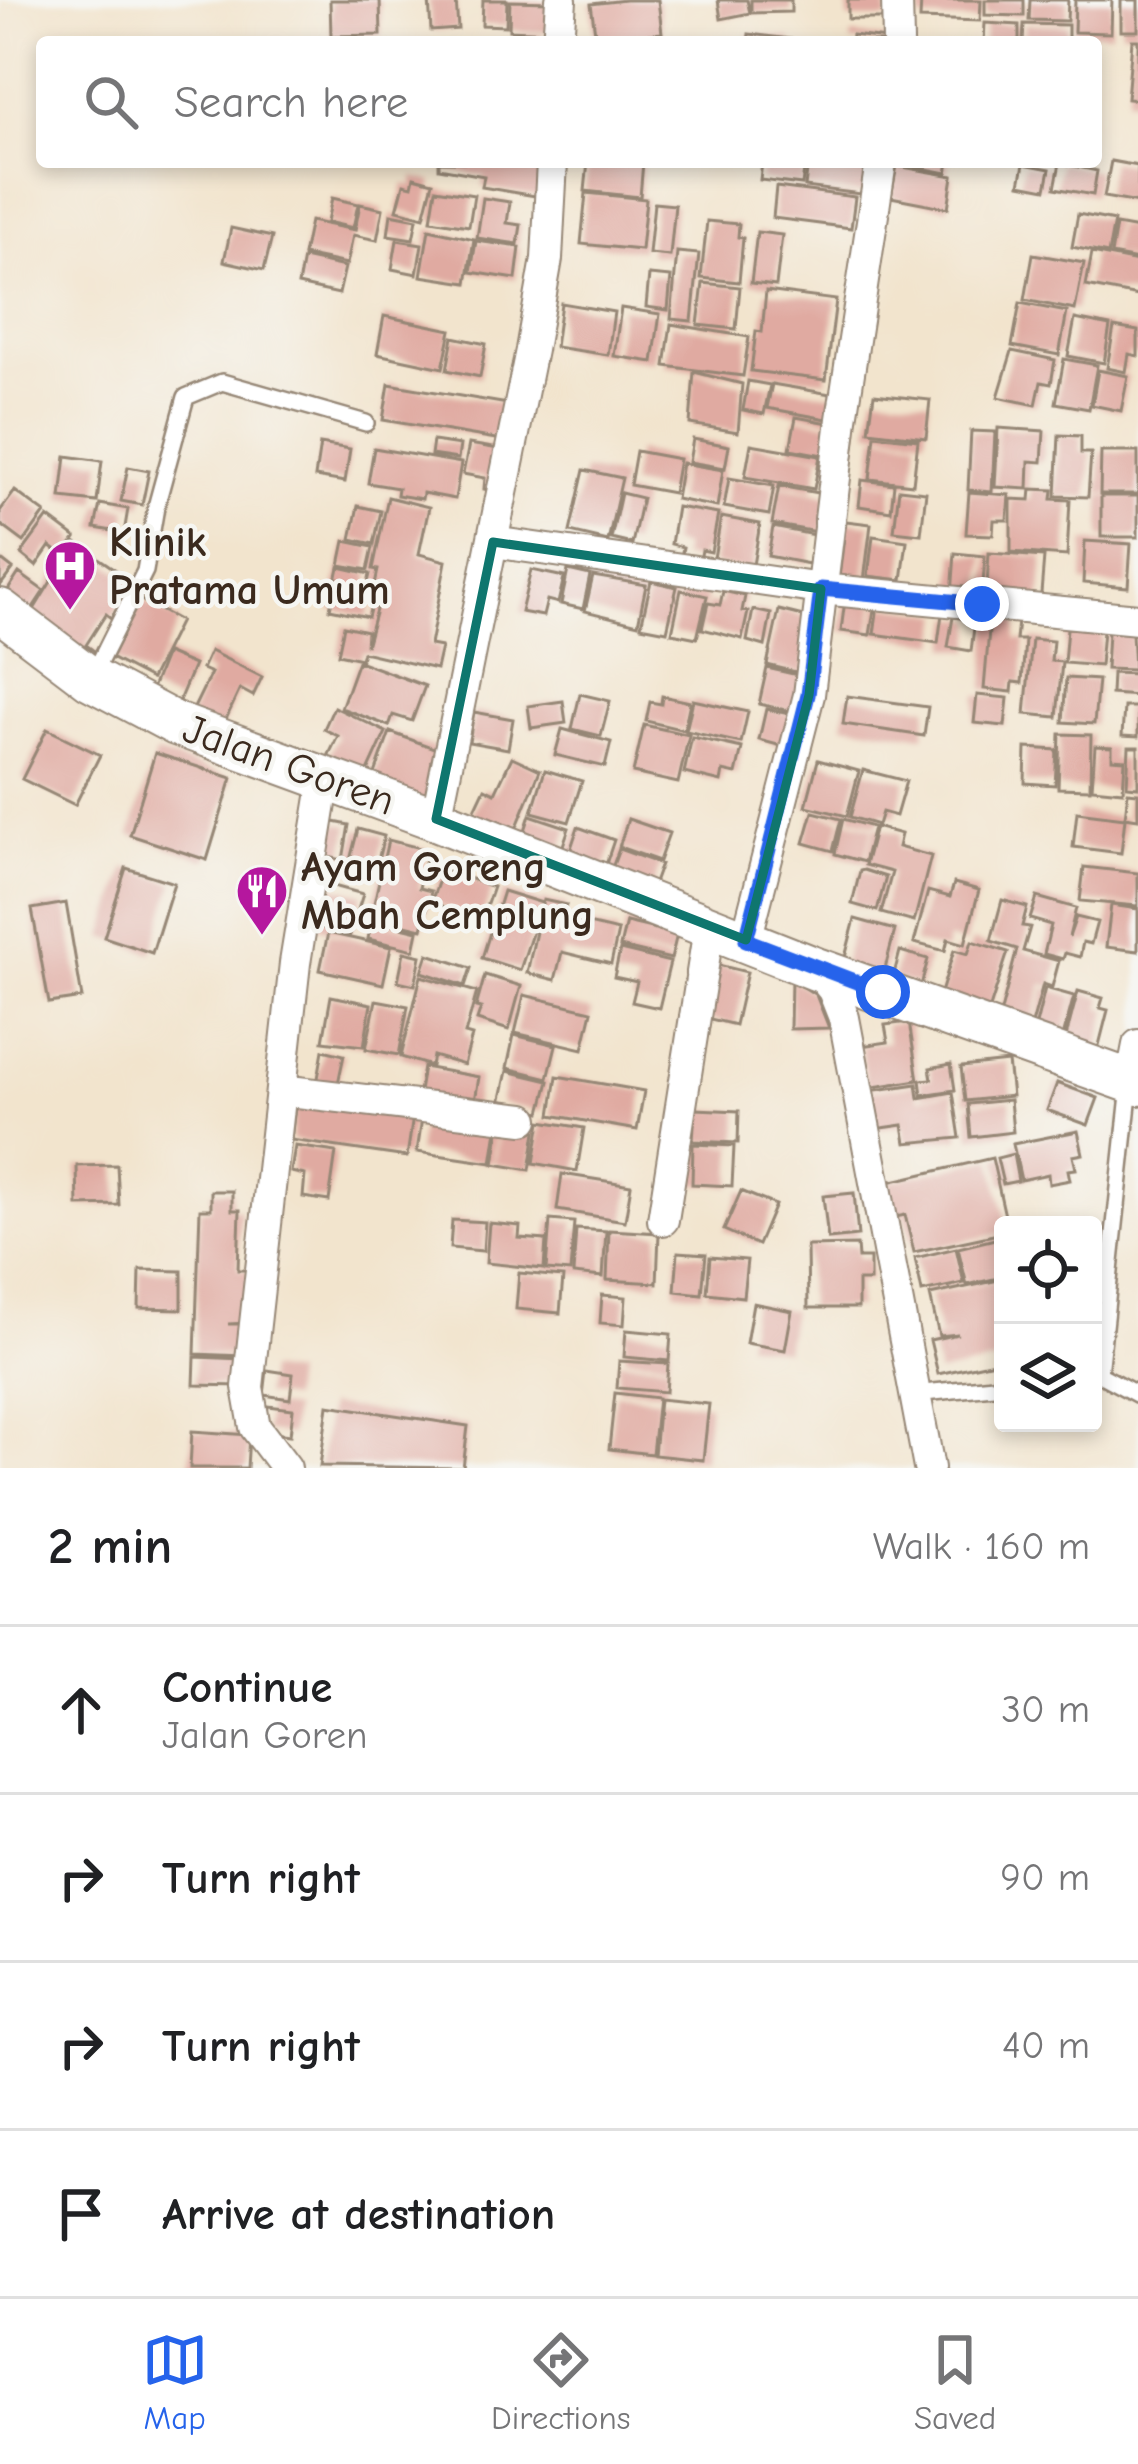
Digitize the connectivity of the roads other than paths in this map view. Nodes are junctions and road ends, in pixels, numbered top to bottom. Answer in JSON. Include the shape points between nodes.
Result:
{"nodes":[{"id":1,"x":561,"y":0,"type":"edge"},
{"id":2,"x":897,"y":0,"type":"edge"},
{"id":3,"x":559,"y":36,"type":"edge"},
{"id":4,"x":898,"y":36,"type":"edge"},
{"id":5,"x":552,"y":168,"type":"edge"},
{"id":6,"x":880,"y":168,"type":"edge"},
{"id":7,"x":366,"y":423,"type":"dead end"},
{"id":8,"x":493,"y":542,"type":"junction"},
{"id":9,"x":821,"y":589,"type":"junction"},
{"id":10,"x":0,"y":610,"type":"edge"},
{"id":11,"x":1138,"y":619,"type":"edge"},
{"id":12,"x":91,"y":679,"type":"junction"},
{"id":13,"x":325,"y":779,"type":"junction"},
{"id":14,"x":436,"y":819,"type":"junction"},
{"id":15,"x":727,"y":934,"type":"junction"},
{"id":16,"x":816,"y":968,"type":"junction"},
{"id":17,"x":883,"y":992,"type":"junction"},
{"id":18,"x":844,"y":1018,"type":"junction"},
{"id":19,"x":1136,"y":1070,"type":"edge"},
{"id":20,"x":281,"y":1090,"type":"junction"},
{"id":21,"x":524,"y":1119,"type":"dead end"},
{"id":22,"x":663,"y":1220,"type":"dead end"},
{"id":23,"x":1102,"y":1329,"type":"edge"},
{"id":24,"x":1102,"y":1378,"type":"edge"},
{"id":25,"x":994,"y":1386,"type":"edge"},
{"id":26,"x":914,"y":1394,"type":"junction"},
{"id":27,"x":1138,"y":1395,"type":"edge"},
{"id":28,"x":286,"y":1468,"type":"edge"},
{"id":29,"x":929,"y":1468,"type":"edge"}],
"edges":[{"from":1,"to":3,"type":"street"},
{"from":2,"to":4,"type":"street"},
{"from":5,"to":8,"type":"street","via":[[547,259]]},
{"from":6,"to":9,"type":"street"},
{"from":7,"to":12,"type":"lane","via":[[222,382],[186,397],[145,571]]},
{"from":8,"to":9,"type":"street"},
{"from":8,"to":14,"type":"street"},
{"from":9,"to":11,"type":"street"},
{"from":9,"to":15,"type":"street","via":[[808,695]]},
{"from":10,"to":12,"type":"street","name":"Jalan Goren"},
{"from":12,"to":13,"type":"street","name":"Jalan Goren","via":[[176,724]]},
{"from":13,"to":14,"type":"street","name":"Jalan Goren"},
{"from":13,"to":20,"type":"street"},
{"from":14,"to":15,"type":"street","name":"Jalan Goren"},
{"from":15,"to":16,"type":"street","name":"Jalan Goren"},
{"from":15,"to":22,"type":"street"},
{"from":16,"to":17,"type":"street","name":"Jalan Goren"},
{"from":16,"to":18,"type":"street"},
{"from":17,"to":18,"type":"street","via":[[856,998]]},
{"from":17,"to":19,"type":"street","name":"Jalan Goren"},
{"from":18,"to":26,"type":"street"},
{"from":19,"to":23,"type":"lane"},
{"from":20,"to":21,"type":"street"},
{"from":20,"to":28,"type":"street","via":[[248,1387],[255,1427]]},
{"from":24,"to":27,"type":"lane"},
{"from":25,"to":26,"type":"lane"},
{"from":26,"to":29,"type":"street"}]}
